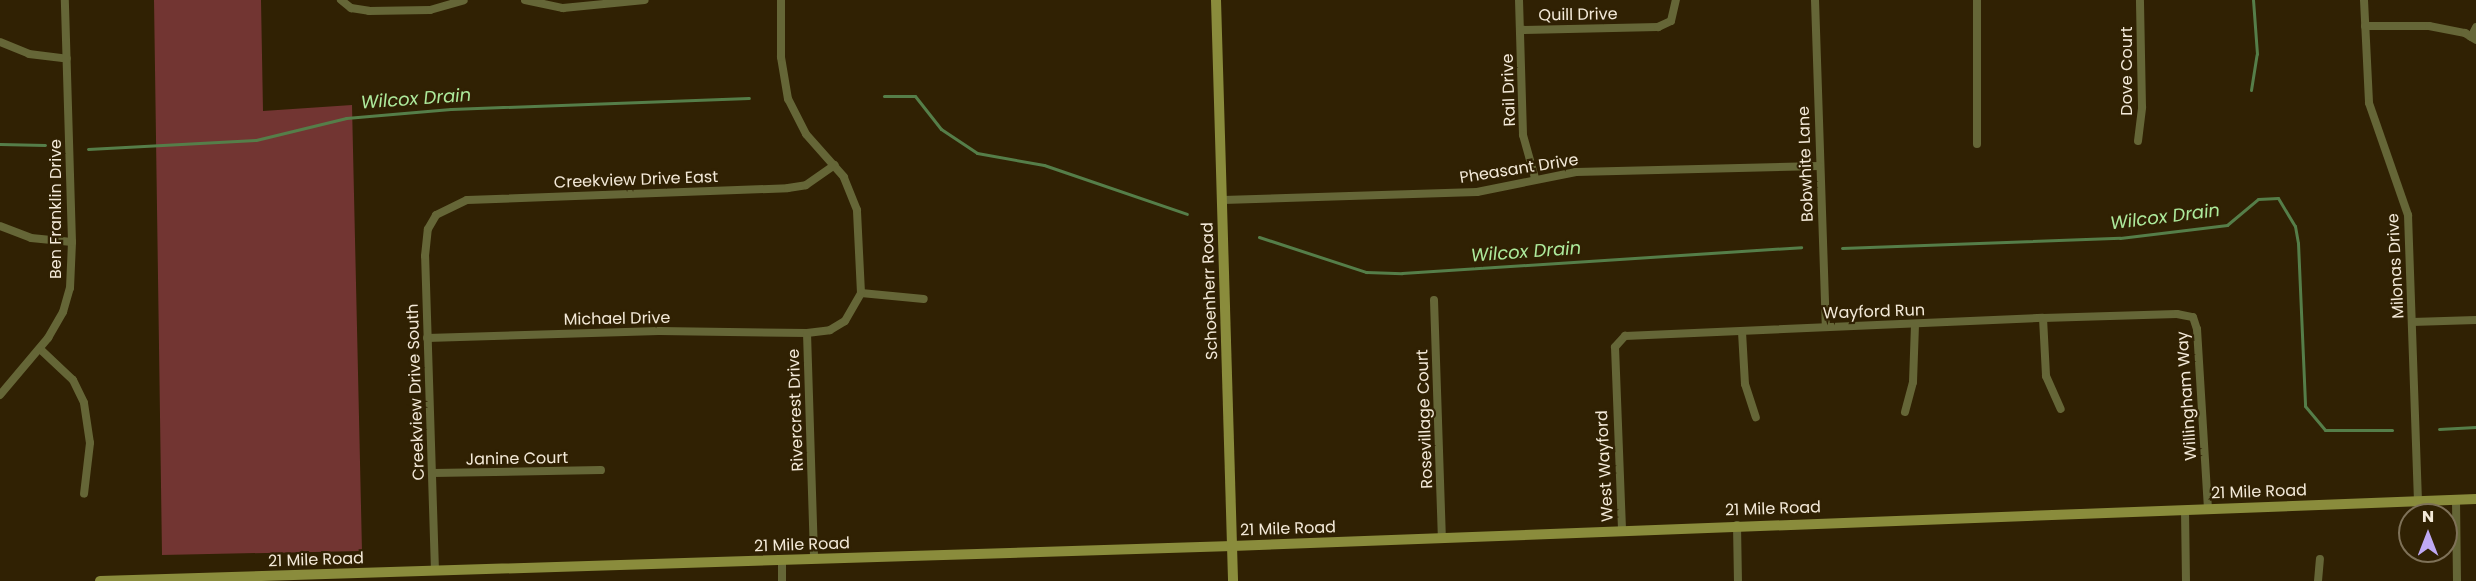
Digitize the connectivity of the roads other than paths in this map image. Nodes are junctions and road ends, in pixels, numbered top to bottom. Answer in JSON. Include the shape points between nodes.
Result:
{"nodes":[{"id":1,"x":65,"y":0,"type":"edge"},
{"id":2,"x":341,"y":0,"type":"edge"},
{"id":3,"x":464,"y":0,"type":"edge"},
{"id":4,"x":525,"y":0,"type":"edge"},
{"id":5,"x":645,"y":0,"type":"edge"},
{"id":6,"x":781,"y":0,"type":"edge"},
{"id":7,"x":1216,"y":0,"type":"edge"},
{"id":8,"x":1519,"y":0,"type":"edge"},
{"id":9,"x":1676,"y":0,"type":"edge"},
{"id":10,"x":1815,"y":0,"type":"edge"},
{"id":11,"x":1977,"y":0,"type":"edge"},
{"id":12,"x":2140,"y":0,"type":"edge"},
{"id":13,"x":2364,"y":0,"type":"edge"},
{"id":14,"x":598,"y":3,"type":"edge"},
{"id":15,"x":2365,"y":26,"type":"junction"},
{"id":16,"x":2476,"y":27,"type":"edge"},
{"id":17,"x":1520,"y":30,"type":"junction"},
{"id":18,"x":2474,"y":38,"type":"edge"},
{"id":19,"x":0,"y":42,"type":"edge"},
{"id":20,"x":67,"y":59,"type":"junction"},
{"id":21,"x":2138,"y":141,"type":"dead end"},
{"id":22,"x":1977,"y":144,"type":"dead end"},
{"id":23,"x":835,"y":165,"type":"junction"},
{"id":24,"x":1819,"y":166,"type":"junction"},
{"id":25,"x":1535,"y":178,"type":"junction"},
{"id":26,"x":1222,"y":200,"type":"junction"},
{"id":27,"x":436,"y":214,"type":"joint"},
{"id":28,"x":0,"y":226,"type":"edge"},
{"id":29,"x":72,"y":242,"type":"junction"},
{"id":30,"x":861,"y":293,"type":"junction"},
{"id":31,"x":924,"y":299,"type":"dead end"},
{"id":32,"x":1434,"y":300,"type":"dead end"},
{"id":33,"x":2193,"y":317,"type":"joint"},
{"id":34,"x":2043,"y":318,"type":"junction"},
{"id":35,"x":2476,"y":320,"type":"edge"},
{"id":36,"x":2412,"y":321,"type":"junction"},
{"id":37,"x":1915,"y":324,"type":"junction"},
{"id":38,"x":1826,"y":326,"type":"junction"},
{"id":39,"x":1742,"y":332,"type":"junction"},
{"id":40,"x":807,"y":333,"type":"junction"},
{"id":41,"x":427,"y":338,"type":"junction"},
{"id":42,"x":40,"y":348,"type":"junction"},
{"id":43,"x":0,"y":394,"type":"edge"},
{"id":44,"x":1615,"y":401,"type":"joint"},
{"id":45,"x":2061,"y":410,"type":"dead end"},
{"id":46,"x":1905,"y":412,"type":"dead end"},
{"id":47,"x":1756,"y":417,"type":"dead end"},
{"id":48,"x":601,"y":470,"type":"dead end"},
{"id":49,"x":433,"y":473,"type":"junction"},
{"id":50,"x":84,"y":494,"type":"dead end"},
{"id":51,"x":2476,"y":499,"type":"edge"},
{"id":52,"x":2457,"y":500,"type":"junction"},
{"id":53,"x":2418,"y":501,"type":"junction"},
{"id":54,"x":2208,"y":509,"type":"junction"},
{"id":55,"x":2185,"y":510,"type":"junction"},
{"id":56,"x":1737,"y":525,"type":"junction"},
{"id":57,"x":1622,"y":529,"type":"junction"},
{"id":58,"x":1442,"y":537,"type":"junction"},
{"id":59,"x":1232,"y":546,"type":"junction"},
{"id":60,"x":814,"y":559,"type":"junction"},
{"id":61,"x":2320,"y":559,"type":"dead end"},
{"id":62,"x":782,"y":560,"type":"junction"},
{"id":63,"x":435,"y":571,"type":"junction"},
{"id":64,"x":366,"y":577,"type":"edge"},
{"id":65,"x":100,"y":581,"type":"edge"},
{"id":66,"x":782,"y":581,"type":"edge"},
{"id":67,"x":1233,"y":581,"type":"edge"},
{"id":68,"x":1738,"y":581,"type":"edge"},
{"id":69,"x":2186,"y":581,"type":"edge"},
{"id":70,"x":2318,"y":581,"type":"edge"},
{"id":71,"x":2457,"y":581,"type":"edge"}],
"edges":[{"from":1,"to":20,"type":"street","name":"Ben Franklin Drive"},
{"from":2,"to":3,"type":"street","via":[[351,8],[369,11],[430,10]]},
{"from":4,"to":14,"type":"street","via":[[554,8]]},
{"from":5,"to":14,"type":"street"},
{"from":6,"to":23,"type":"street","via":[[781,57],[788,99],[806,134]]},
{"from":7,"to":26,"type":"street","name":"Schoenherr Road"},
{"from":8,"to":17,"type":"street","name":"Rail Drive"},
{"from":9,"to":17,"type":"street","name":"Quill Drive","via":[[1671,21],[1658,27]]},
{"from":10,"to":24,"type":"street","name":"Bobwhite Lane"},
{"from":11,"to":22,"type":"street"},
{"from":12,"to":21,"type":"street","name":"Dove Court","via":[[2142,107]]},
{"from":13,"to":15,"type":"street","name":"Milonas Drive"},
{"from":15,"to":18,"type":"street","via":[[2429,26]]},
{"from":15,"to":36,"type":"street","name":"Milonas Drive","via":[[2372,115],[2408,215]]},
{"from":16,"to":18,"type":"street"},
{"from":17,"to":25,"type":"street","name":"Rail Drive","via":[[1523,135]]},
{"from":19,"to":20,"type":"street","via":[[29,54]]},
{"from":20,"to":29,"type":"street","name":"Ben Franklin Drive"},
{"from":23,"to":27,"type":"street","name":"Creekview Drive East","via":[[806,185],[788,188],[467,200]]},
{"from":23,"to":30,"type":"street","via":[[850,188],[857,210]]},
{"from":24,"to":25,"type":"street","name":"Pheasant Drive","via":[[1576,172]]},
{"from":24,"to":38,"type":"street","name":"Bobwhite Lane"},
{"from":25,"to":26,"type":"street","name":"Pheasant Drive","via":[[1477,192]]},
{"from":26,"to":59,"type":"street","name":"Schoenherr Road"},
{"from":27,"to":41,"type":"street","name":"Creekview Drive South","via":[[426,239]]},
{"from":28,"to":29,"type":"street","via":[[40,240]]},
{"from":29,"to":42,"type":"street","name":"Ben Franklin Drive","via":[[68,296],[59,320]]},
{"from":30,"to":31,"type":"street"},
{"from":30,"to":40,"type":"street","name":"Rivercrest Drive","via":[[845,321],[830,330]]},
{"from":32,"to":58,"type":"street","name":"Rosevillage Court"},
{"from":33,"to":34,"type":"street","name":"Wayford Run","via":[[2177,314]]},
{"from":33,"to":54,"type":"street","name":"Willingham Way","via":[[2197,329]]},
{"from":34,"to":37,"type":"street","name":"Wayford Run"},
{"from":34,"to":45,"type":"street","via":[[2044,369]]},
{"from":35,"to":36,"type":"street"},
{"from":36,"to":53,"type":"street","name":"Milonas Drive"},
{"from":37,"to":38,"type":"street","name":"Wayford Run"},
{"from":37,"to":46,"type":"street","via":[[1913,382]]},
{"from":38,"to":39,"type":"street","name":"Wayford Run"},
{"from":39,"to":44,"type":"street","name":"Wayford Run","via":[[1625,336],[1615,347]]},
{"from":39,"to":47,"type":"street","via":[[1745,384]]},
{"from":40,"to":41,"type":"street","name":"Michael Drive","via":[[658,331]]},
{"from":40,"to":60,"type":"street","name":"Rivercrest Drive"},
{"from":41,"to":49,"type":"street","name":"Creekview Drive South"},
{"from":42,"to":43,"type":"street","name":"Ben Franklin Drive"},
{"from":42,"to":50,"type":"street","via":[[73,380],[84,403],[90,443]]},
{"from":44,"to":57,"type":"street","name":"West Wayford"},
{"from":48,"to":49,"type":"street","name":"Janine Court"},
{"from":49,"to":63,"type":"street","name":"Creekview Drive South"},
{"from":51,"to":52,"type":"street","name":"21 Mile Road"},
{"from":52,"to":53,"type":"street","name":"21 Mile Road"},
{"from":52,"to":71,"type":"street"},
{"from":53,"to":54,"type":"street","name":"21 Mile Road"},
{"from":54,"to":55,"type":"street","name":"21 Mile Road"},
{"from":55,"to":56,"type":"street","name":"21 Mile Road"},
{"from":55,"to":69,"type":"street"},
{"from":56,"to":57,"type":"street","name":"21 Mile Road"},
{"from":56,"to":68,"type":"street"},
{"from":57,"to":58,"type":"street","name":"21 Mile Road"},
{"from":58,"to":59,"type":"street","name":"21 Mile Road"},
{"from":59,"to":60,"type":"street","name":"21 Mile Road"},
{"from":59,"to":67,"type":"street","name":"Schoenherr Road"},
{"from":60,"to":62,"type":"street","name":"21 Mile Road"},
{"from":61,"to":70,"type":"street"},
{"from":62,"to":63,"type":"street","name":"21 Mile Road"},
{"from":62,"to":66,"type":"street"},
{"from":63,"to":64,"type":"street","name":"21 Mile Road"},
{"from":64,"to":65,"type":"street","name":"21 Mile Road"}]}
